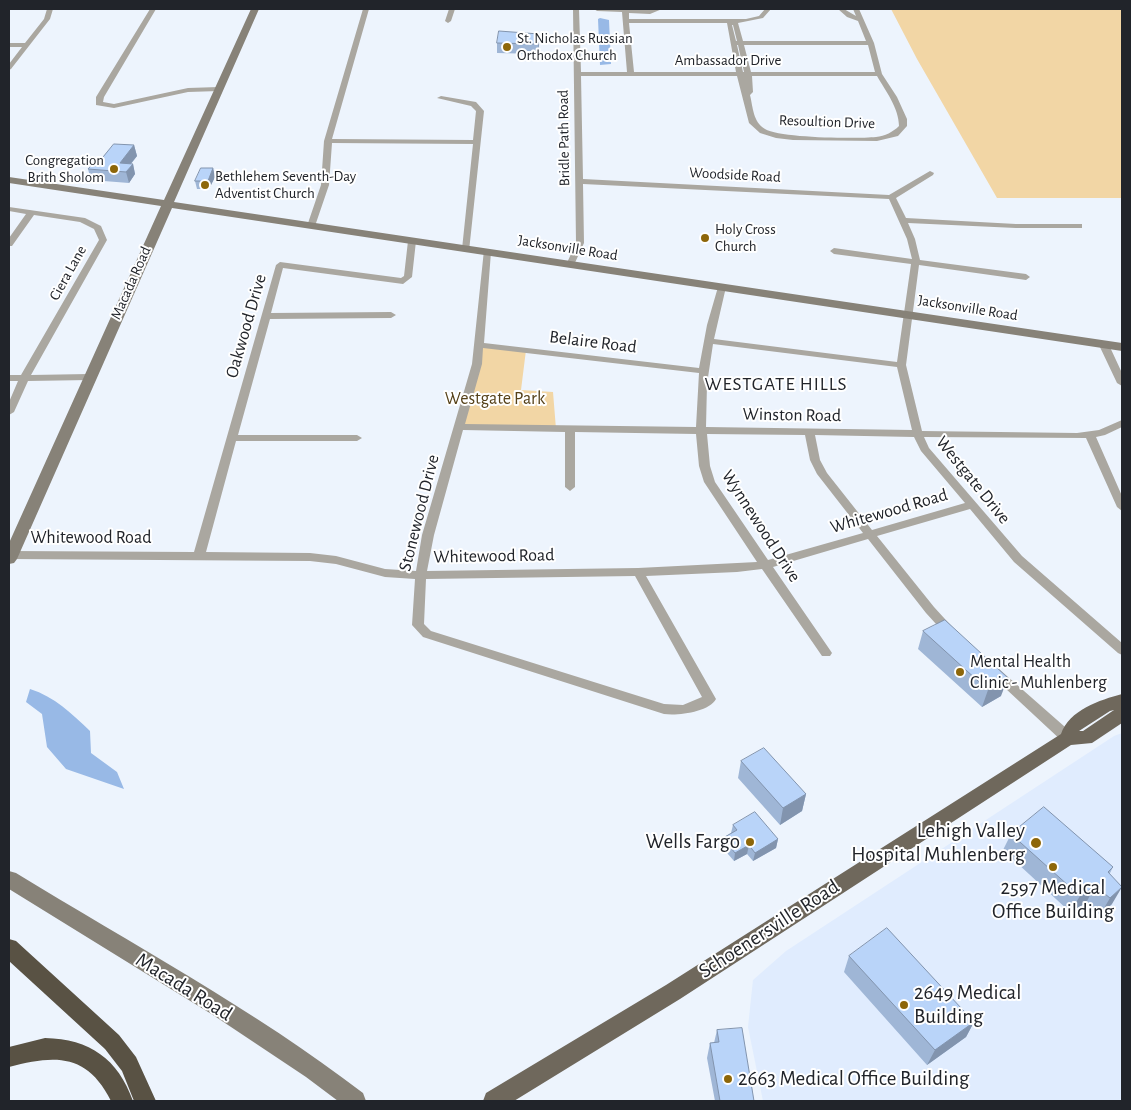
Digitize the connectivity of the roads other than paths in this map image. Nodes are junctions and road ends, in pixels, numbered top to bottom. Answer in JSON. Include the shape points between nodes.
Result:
{"nodes":[{"id":1,"x":50,"y":9,"type":"edge"},
{"id":2,"x":153,"y":9,"type":"edge"},
{"id":3,"x":255,"y":9,"type":"edge"},
{"id":4,"x":366,"y":9,"type":"edge"},
{"id":5,"x":452,"y":9,"type":"edge"},
{"id":6,"x":576,"y":9,"type":"edge"},
{"id":7,"x":597,"y":9,"type":"edge"},
{"id":8,"x":625,"y":9,"type":"edge"},
{"id":9,"x":659,"y":9,"type":"edge"},
{"id":10,"x":768,"y":9,"type":"edge"},
{"id":11,"x":842,"y":9,"type":"edge"},
{"id":12,"x":856,"y":9,"type":"edge"},
{"id":13,"x":860,"y":20,"type":"junction"},
{"id":14,"x":448,"y":21,"type":"dead end"},
{"id":15,"x":626,"y":21,"type":"junction"},
{"id":16,"x":732,"y":22,"type":"junction"},
{"id":17,"x":737,"y":43,"type":"junction"},
{"id":18,"x":871,"y":43,"type":"junction"},
{"id":19,"x":9,"y":44,"type":"edge"},
{"id":20,"x":26,"y":45,"type":"junction"},
{"id":21,"x":9,"y":68,"type":"edge"},
{"id":22,"x":577,"y":74,"type":"junction"},
{"id":23,"x":631,"y":74,"type":"junction"},
{"id":24,"x":744,"y":74,"type":"junction"},
{"id":25,"x":879,"y":74,"type":"junction"},
{"id":26,"x":219,"y":89,"type":"junction"},
{"id":27,"x":441,"y":98,"type":"dead end"},
{"id":28,"x":328,"y":141,"type":"junction"},
{"id":29,"x":477,"y":142,"type":"junction"},
{"id":30,"x":930,"y":174,"type":"dead end"},
{"id":31,"x":9,"y":180,"type":"edge"},
{"id":32,"x":578,"y":182,"type":"junction"},
{"id":33,"x":891,"y":196,"type":"junction"},
{"id":34,"x":166,"y":204,"type":"junction"},
{"id":35,"x":9,"y":209,"type":"edge"},
{"id":36,"x":31,"y":213,"type":"junction"},
{"id":37,"x":902,"y":220,"type":"junction"},
{"id":38,"x":310,"y":226,"type":"junction"},
{"id":39,"x":1079,"y":226,"type":"dead end"},
{"id":40,"x":412,"y":241,"type":"junction"},
{"id":41,"x":9,"y":244,"type":"edge"},
{"id":42,"x":466,"y":249,"type":"junction"},
{"id":43,"x":834,"y":251,"type":"dead end"},
{"id":44,"x":487,"y":252,"type":"junction"},
{"id":45,"x":917,"y":261,"type":"junction"},
{"id":46,"x":570,"y":265,"type":"junction"},
{"id":47,"x":1026,"y":277,"type":"dead end"},
{"id":48,"x":722,"y":287,"type":"junction"},
{"id":49,"x":391,"y":315,"type":"dead end"},
{"id":50,"x":266,"y":316,"type":"junction"},
{"id":51,"x":909,"y":316,"type":"junction"},
{"id":52,"x":709,"y":341,"type":"junction"},
{"id":53,"x":479,"y":345,"type":"junction"},
{"id":54,"x":1104,"y":345,"type":"junction"},
{"id":55,"x":1122,"y":347,"type":"edge"},
{"id":56,"x":901,"y":365,"type":"junction"},
{"id":57,"x":703,"y":371,"type":"junction"},
{"id":58,"x":89,"y":377,"type":"junction"},
{"id":59,"x":9,"y":378,"type":"edge"},
{"id":60,"x":25,"y":378,"type":"junction"},
{"id":61,"x":1122,"y":383,"type":"edge"},
{"id":62,"x":9,"y":412,"type":"edge"},
{"id":63,"x":1122,"y":423,"type":"edge"},
{"id":64,"x":459,"y":427,"type":"junction"},
{"id":65,"x":570,"y":429,"type":"junction"},
{"id":66,"x":701,"y":430,"type":"junction"},
{"id":67,"x":808,"y":432,"type":"junction"},
{"id":68,"x":918,"y":435,"type":"junction"},
{"id":69,"x":1090,"y":436,"type":"junction"},
{"id":70,"x":231,"y":438,"type":"junction"},
{"id":71,"x":357,"y":438,"type":"dead end"},
{"id":72,"x":570,"y":487,"type":"dead end"},
{"id":73,"x":972,"y":505,"type":"junction"},
{"id":74,"x":1122,"y":507,"type":"edge"},
{"id":75,"x":870,"y":534,"type":"junction"},
{"id":76,"x":199,"y":556,"type":"junction"},
{"id":77,"x":10,"y":557,"type":"edge"},
{"id":78,"x":764,"y":564,"type":"junction"},
{"id":79,"x":638,"y":572,"type":"junction"},
{"id":80,"x":420,"y":575,"type":"junction"},
{"id":81,"x":958,"y":640,"type":"edge"},
{"id":82,"x":1122,"y":650,"type":"edge"},
{"id":83,"x":826,"y":653,"type":"dead end"},
{"id":84,"x":988,"y":666,"type":"edge"},
{"id":85,"x":1122,"y":701,"type":"edge"},
{"id":86,"x":1122,"y":710,"type":"edge"},
{"id":87,"x":1068,"y":738,"type":"junction"},
{"id":88,"x":9,"y":879,"type":"edge"},
{"id":89,"x":9,"y":948,"type":"edge"},
{"id":90,"x":9,"y":1057,"type":"edge"},
{"id":91,"x":122,"y":1101,"type":"edge"},
{"id":92,"x":145,"y":1101,"type":"edge"},
{"id":93,"x":356,"y":1101,"type":"edge"},
{"id":94,"x":494,"y":1101,"type":"edge"}],
"edges":[{"from":1,"to":20,"type":"street","via":[[47,19]]},
{"from":2,"to":26,"type":"street","via":[[99,103],[114,106],[185,90]]},
{"from":3,"to":26,"type":"street","name":"Macada Road"},
{"from":4,"to":28,"type":"street"},
{"from":5,"to":14,"type":"street"},
{"from":6,"to":22,"type":"street","name":"Bridle Path Road"},
{"from":7,"to":8,"type":"street"},
{"from":8,"to":9,"type":"street","via":[[650,12]]},
{"from":8,"to":15,"type":"street"},
{"from":10,"to":16,"type":"street","via":[[758,18]]},
{"from":11,"to":13,"type":"street"},
{"from":12,"to":13,"type":"street","name":"Resoultion Drive"},
{"from":13,"to":18,"type":"street","name":"Resoultion Drive"},
{"from":15,"to":16,"type":"street"},
{"from":15,"to":23,"type":"street"},
{"from":16,"to":17,"type":"street","name":"Resoultion Drive","via":[[736,24]]},
{"from":17,"to":18,"type":"street"},
{"from":17,"to":24,"type":"street","name":"Resoultion Drive"},
{"from":18,"to":25,"type":"street","name":"Resoultion Drive"},
{"from":19,"to":20,"type":"street"},
{"from":20,"to":21,"type":"street"},
{"from":22,"to":23,"type":"street","name":"Ambassador Drive"},
{"from":22,"to":32,"type":"street","name":"Bridle Path Road"},
{"from":23,"to":24,"type":"street","name":"Ambassador Drive"},
{"from":24,"to":25,"type":"street","name":"Ambassador Drive"},
{"from":24,"to":25,"type":"street","name":"Resoultion Drive","via":[[753,122],[761,129],[793,138],[880,138],[898,132],[904,122]]},
{"from":26,"to":34,"type":"street","name":"Macada Road"},
{"from":27,"to":29,"type":"street","via":[[477,107],[480,116]]},
{"from":28,"to":29,"type":"street"},
{"from":28,"to":38,"type":"street","via":[[325,185]]},
{"from":29,"to":42,"type":"street"},
{"from":30,"to":33,"type":"street"},
{"from":31,"to":34,"type":"street","name":"Jacksonville Road"},
{"from":32,"to":33,"type":"street","name":"Woodside Road"},
{"from":32,"to":46,"type":"street","name":"Bridle Path Road","via":[[580,243]]},
{"from":33,"to":37,"type":"street","name":"Westgate Drive"},
{"from":34,"to":38,"type":"street","name":"Jacksonville Road"},
{"from":34,"to":58,"type":"street","name":"Macada Road"},
{"from":35,"to":36,"type":"street","name":"Ciera Lane"},
{"from":36,"to":41,"type":"street"},
{"from":36,"to":60,"type":"street","name":"Ciera Lane","via":[[82,220],[98,228],[102,240]]},
{"from":37,"to":39,"type":"street"},
{"from":37,"to":45,"type":"street","name":"Westgate Drive"},
{"from":38,"to":40,"type":"street","name":"Jacksonville Road"},
{"from":40,"to":42,"type":"street","name":"Jacksonville Road"},
{"from":40,"to":50,"type":"street","name":"Oakwood Drive","via":[[408,277],[403,281],[280,265]]},
{"from":42,"to":44,"type":"street","name":"Jacksonville Road"},
{"from":43,"to":45,"type":"street"},
{"from":44,"to":46,"type":"street","name":"Jacksonville Road"},
{"from":44,"to":53,"type":"street","name":"Stonewood Drive"},
{"from":45,"to":47,"type":"street"},
{"from":45,"to":51,"type":"street","name":"Westgate Drive"},
{"from":46,"to":48,"type":"street","name":"Jacksonville Road"},
{"from":48,"to":51,"type":"street","name":"Jacksonville Road"},
{"from":48,"to":52,"type":"street","name":"Wynnewood Drive"},
{"from":49,"to":50,"type":"street"},
{"from":50,"to":70,"type":"street","name":"Oakwood Drive"},
{"from":51,"to":54,"type":"street","name":"Jacksonville Road"},
{"from":51,"to":56,"type":"street","name":"Westgate Drive"},
{"from":52,"to":56,"type":"street"},
{"from":52,"to":57,"type":"street","name":"Wynnewood Drive"},
{"from":53,"to":57,"type":"street","name":"Belaire Road"},
{"from":53,"to":64,"type":"street","name":"Stonewood Drive","via":[[477,364]]},
{"from":54,"to":55,"type":"street","name":"Jacksonville Road"},
{"from":54,"to":61,"type":"street"},
{"from":56,"to":68,"type":"street","name":"Westgate Drive"},
{"from":57,"to":66,"type":"street","name":"Wynnewood Drive"},
{"from":58,"to":60,"type":"street"},
{"from":58,"to":77,"type":"street","name":"Macada Road"},
{"from":59,"to":60,"type":"street"},
{"from":60,"to":62,"type":"street","name":"Ciera Lane"},
{"from":63,"to":69,"type":"street","name":"Winston Road"},
{"from":64,"to":65,"type":"street","name":"Winston Road"},
{"from":64,"to":80,"type":"street","name":"Stonewood Drive"},
{"from":65,"to":66,"type":"street","name":"Winston Road"},
{"from":65,"to":72,"type":"street"},
{"from":66,"to":67,"type":"street","name":"Winston Road"},
{"from":66,"to":78,"type":"street","name":"Wynnewood Drive","via":[[704,468],[709,481]]},
{"from":67,"to":68,"type":"street","name":"Winston Road"},
{"from":67,"to":75,"type":"street","via":[[818,468]]},
{"from":68,"to":69,"type":"street","name":"Winston Road"},
{"from":68,"to":73,"type":"street","name":"Westgate Drive","via":[[931,458]]},
{"from":69,"to":74,"type":"street"},
{"from":70,"to":71,"type":"street"},
{"from":70,"to":76,"type":"street","name":"Oakwood Drive"},
{"from":73,"to":75,"type":"street","name":"Whitewood Road"},
{"from":73,"to":82,"type":"street","name":"Westgate Drive","via":[[1028,569]]},
{"from":75,"to":78,"type":"street","name":"Whitewood Road"},
{"from":75,"to":81,"type":"street","via":[[936,618]]},
{"from":76,"to":77,"type":"street","name":"Whitewood Road"},
{"from":76,"to":80,"type":"street","name":"Whitewood Road","via":[[324,558],[385,573]]},
{"from":78,"to":79,"type":"street","name":"Whitewood Road"},
{"from":78,"to":83,"type":"street","name":"Wynnewood Drive"},
{"from":79,"to":80,"type":"street","name":"Whitewood Road"},
{"from":79,"to":80,"type":"street","name":"Stonewood Drive","via":[[710,698],[688,709],[664,709],[427,634],[421,630],[417,620]]},
{"from":84,"to":87,"type":"street"},
{"from":85,"to":87,"type":"main road","name":"Schoenersville Road","via":[[1105,705],[1072,726]]},
{"from":86,"to":87,"type":"main road","name":"Schoenersville Road","via":[[1119,716],[1086,738]]},
{"from":87,"to":94,"type":"main road","name":"Schoenersville Road","via":[[673,992]]},
{"from":88,"to":93,"type":"street","name":"Macada Road","via":[[314,1068]]},
{"from":89,"to":92,"type":"highway","via":[[112,1042],[129,1064]]},
{"from":90,"to":91,"type":"highway","via":[[41,1049],[80,1053],[107,1073]]}]}
